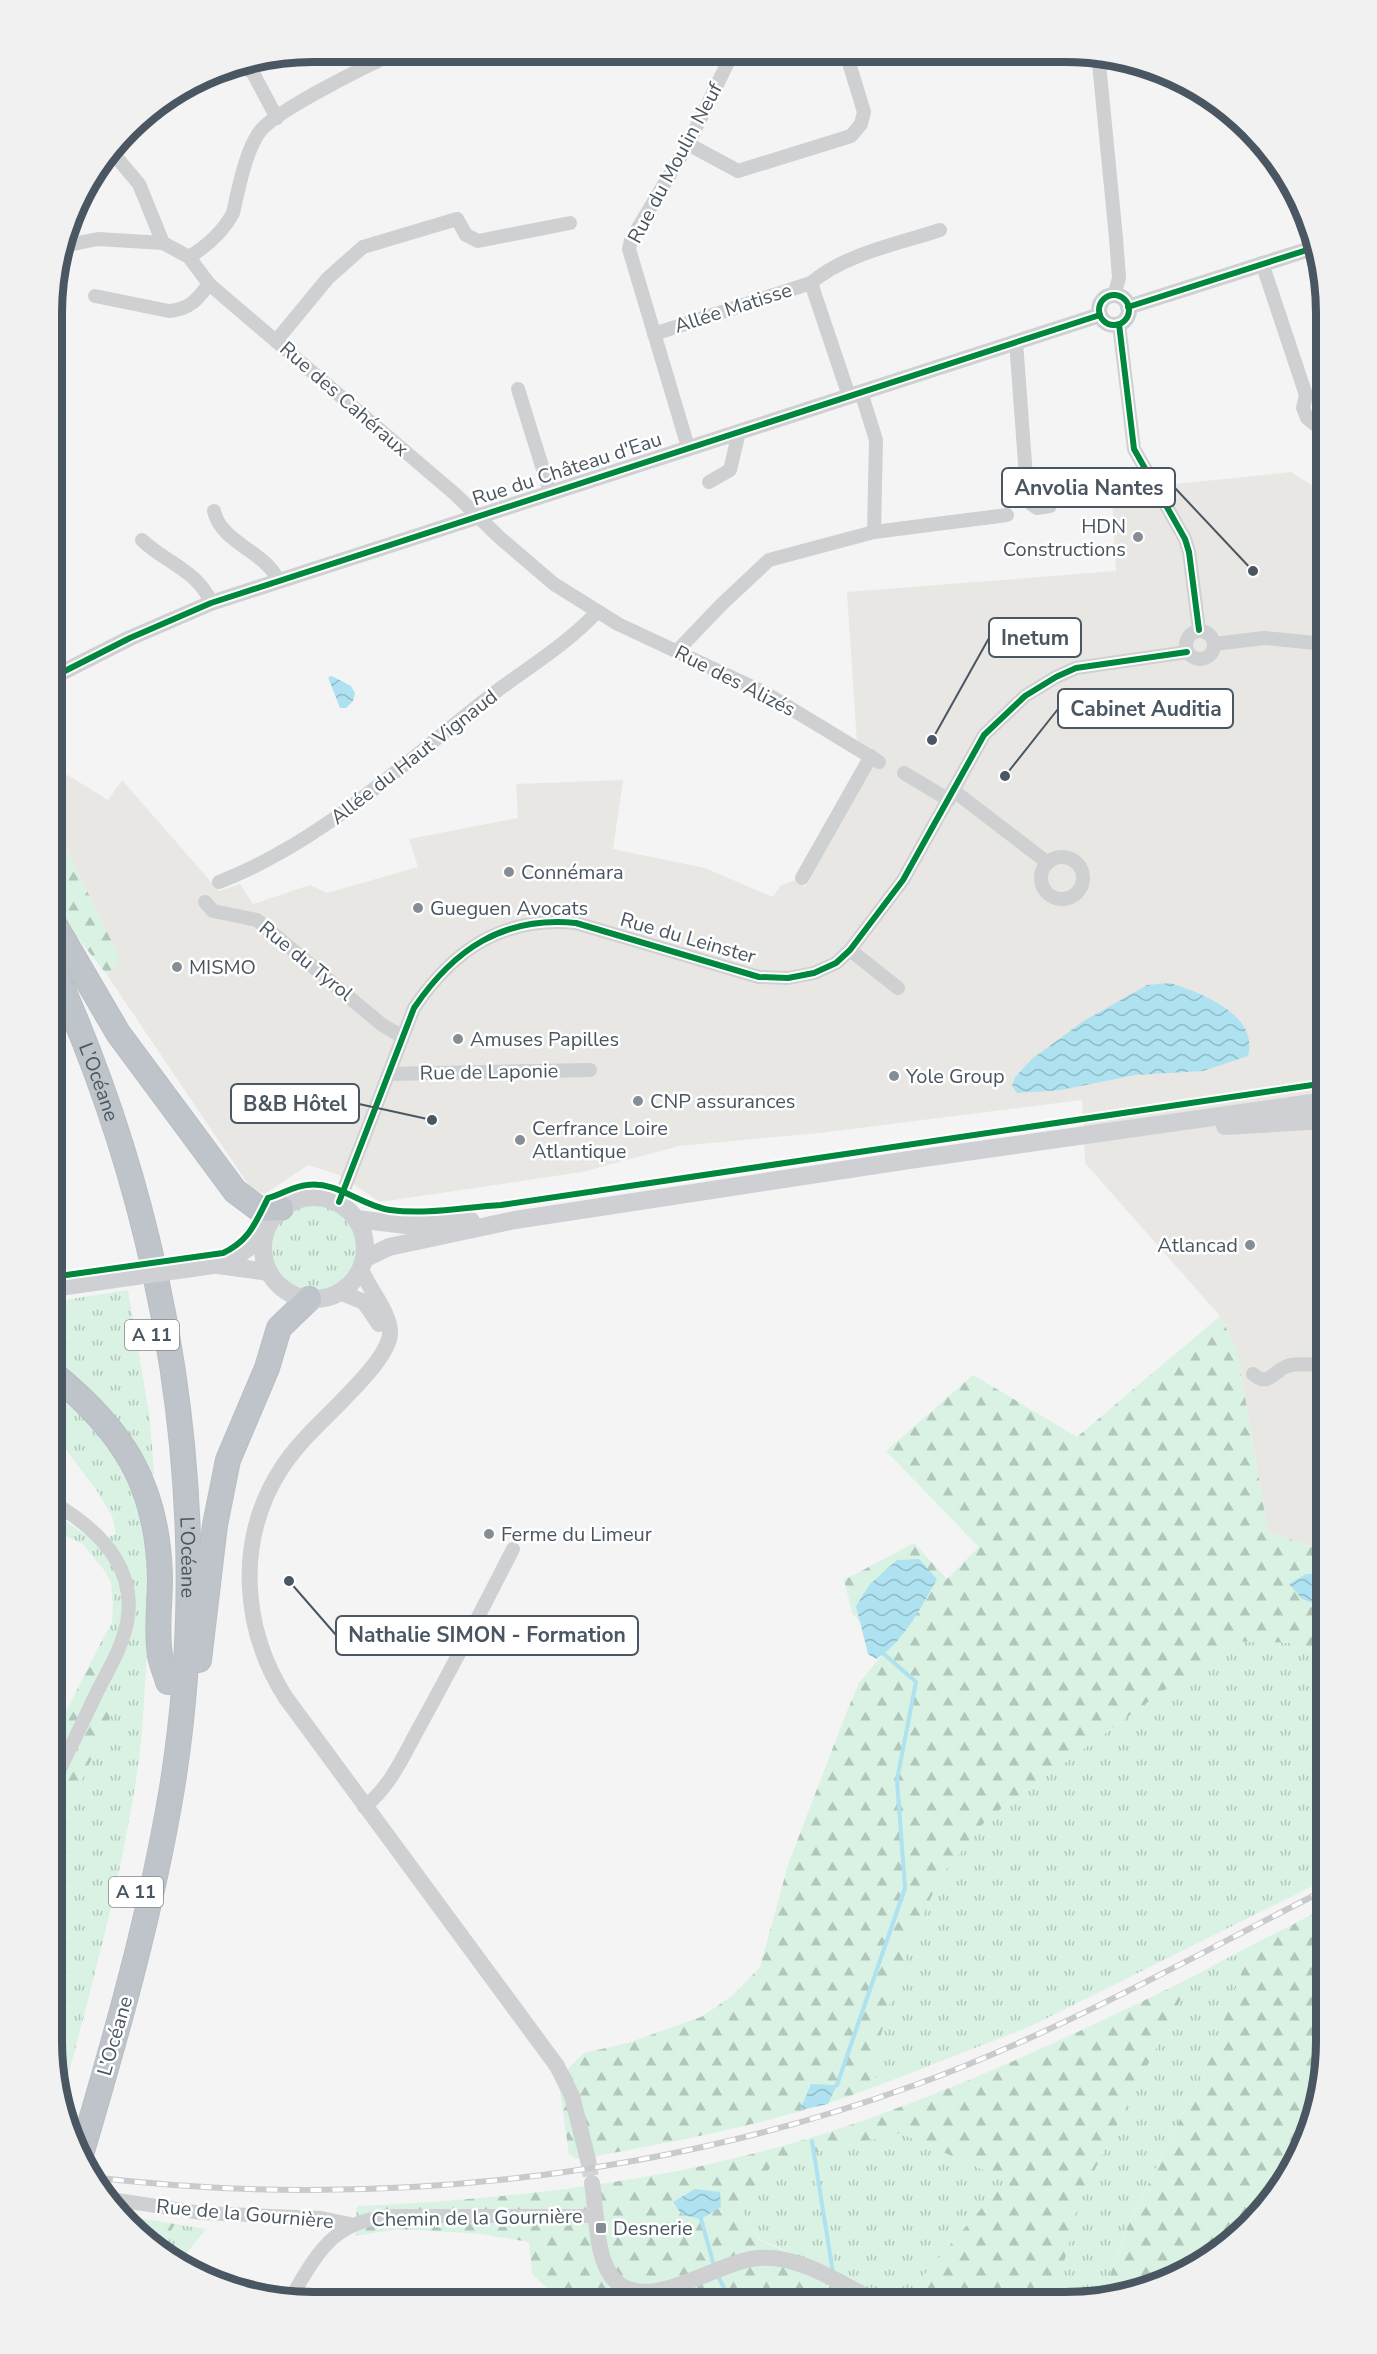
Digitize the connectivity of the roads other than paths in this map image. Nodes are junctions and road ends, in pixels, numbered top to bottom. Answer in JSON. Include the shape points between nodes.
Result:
{"nodes":[{"id":1,"x":375,"y":62,"type":"edge"},
{"id":2,"x":728,"y":62,"type":"edge"},
{"id":3,"x":849,"y":62,"type":"edge"},
{"id":4,"x":1099,"y":64,"type":"edge"},
{"id":5,"x":248,"y":70,"type":"edge"},
{"id":6,"x":277,"y":118,"type":"junction"},
{"id":7,"x":688,"y":144,"type":"junction"},
{"id":8,"x":116,"y":156,"type":"edge"},
{"id":9,"x":570,"y":223,"type":"dead end"},
{"id":10,"x":940,"y":230,"type":"dead end"},
{"id":11,"x":164,"y":243,"type":"junction"},
{"id":12,"x":71,"y":244,"type":"edge"},
{"id":13,"x":1308,"y":250,"type":"edge"},
{"id":14,"x":189,"y":257,"type":"junction"},
{"id":15,"x":1262,"y":263,"type":"junction"},
{"id":16,"x":811,"y":283,"type":"junction"},
{"id":17,"x":209,"y":284,"type":"junction"},
{"id":18,"x":95,"y":296,"type":"dead end"},
{"id":19,"x":1114,"y":296,"type":"junction"},
{"id":20,"x":1128,"y":307,"type":"junction"},
{"id":21,"x":1100,"y":315,"type":"junction"},
{"id":22,"x":1119,"y":324,"type":"junction"},
{"id":23,"x":654,"y":334,"type":"junction"},
{"id":24,"x":276,"y":340,"type":"junction"},
{"id":25,"x":1016,"y":342,"type":"junction"},
{"id":26,"x":518,"y":388,"type":"dead end"},
{"id":27,"x":855,"y":394,"type":"junction"},
{"id":28,"x":1316,"y":425,"type":"edge"},
{"id":29,"x":739,"y":432,"type":"junction"},
{"id":30,"x":688,"y":447,"type":"junction"},
{"id":31,"x":709,"y":482,"type":"dead end"},
{"id":32,"x":550,"y":492,"type":"junction"},
{"id":33,"x":1050,"y":506,"type":"dead end"},
{"id":34,"x":214,"y":511,"type":"dead end"},
{"id":35,"x":477,"y":515,"type":"junction"},
{"id":36,"x":1007,"y":515,"type":"dead end"},
{"id":37,"x":874,"y":532,"type":"junction"},
{"id":38,"x":142,"y":540,"type":"dead end"},
{"id":39,"x":278,"y":580,"type":"junction"},
{"id":40,"x":210,"y":603,"type":"junction"},
{"id":41,"x":597,"y":613,"type":"junction"},
{"id":42,"x":1199,"y":630,"type":"junction"},
{"id":43,"x":1316,"y":643,"type":"edge"},
{"id":44,"x":1214,"y":644,"type":"junction"},
{"id":45,"x":677,"y":651,"type":"junction"},
{"id":46,"x":1187,"y":652,"type":"junction"},
{"id":47,"x":62,"y":672,"type":"edge"},
{"id":48,"x":904,"y":773,"type":"dead end"},
{"id":49,"x":951,"y":795,"type":"junction"},
{"id":50,"x":1048,"y":863,"type":"dead end"},
{"id":51,"x":802,"y":878,"type":"dead end"},
{"id":52,"x":219,"y":882,"type":"dead end"},
{"id":53,"x":205,"y":902,"type":"dead end"},
{"id":54,"x":62,"y":937,"type":"edge"},
{"id":55,"x":850,"y":950,"type":"junction"},
{"id":56,"x":898,"y":988,"type":"dead end"},
{"id":57,"x":62,"y":989,"type":"edge"},
{"id":58,"x":62,"y":1027,"type":"edge"},
{"id":59,"x":401,"y":1036,"type":"junction"},
{"id":60,"x":590,"y":1070,"type":"dead end"},
{"id":61,"x":388,"y":1074,"type":"junction"},
{"id":62,"x":1316,"y":1103,"type":"edge"},
{"id":63,"x":1316,"y":1121,"type":"edge"},
{"id":64,"x":1122,"y":1132,"type":"junction"},
{"id":65,"x":339,"y":1202,"type":"junction"},
{"id":66,"x":281,"y":1208,"type":"junction"},
{"id":67,"x":356,"y":1219,"type":"junction"},
{"id":68,"x":515,"y":1220,"type":"junction"},
{"id":69,"x":264,"y":1236,"type":"junction"},
{"id":70,"x":362,"y":1264,"type":"junction"},
{"id":71,"x":213,"y":1265,"type":"junction"},
{"id":72,"x":269,"y":1272,"type":"junction"},
{"id":73,"x":62,"y":1287,"type":"edge"},
{"id":74,"x":340,"y":1292,"type":"junction"},
{"id":75,"x":309,"y":1299,"type":"junction"},
{"id":76,"x":379,"y":1356,"type":"junction"},
{"id":77,"x":1316,"y":1365,"type":"edge"},
{"id":78,"x":1253,"y":1374,"type":"dead end"},
{"id":79,"x":62,"y":1382,"type":"edge"},
{"id":80,"x":62,"y":1508,"type":"edge"},
{"id":81,"x":513,"y":1549,"type":"dead end"},
{"id":82,"x":168,"y":1682,"type":"junction"},
{"id":83,"x":62,"y":1764,"type":"edge"},
{"id":84,"x":172,"y":1787,"type":"junction"},
{"id":85,"x":364,"y":1807,"type":"junction"},
{"id":86,"x":79,"y":2133,"type":"edge"},
{"id":87,"x":80,"y":2134,"type":"edge"},
{"id":88,"x":588,"y":2160,"type":"tunnel mouth"},
{"id":89,"x":592,"y":2182,"type":"tunnel mouth"},
{"id":90,"x":118,"y":2200,"type":"edge"},
{"id":91,"x":597,"y":2216,"type":"junction"},
{"id":92,"x":350,"y":2224,"type":"junction"},
{"id":93,"x":295,"y":2292,"type":"edge"},
{"id":94,"x":634,"y":2292,"type":"edge"},
{"id":95,"x":654,"y":2292,"type":"edge"},
{"id":96,"x":857,"y":2292,"type":"edge"}],
"edges":[{"from":1,"to":6,"type":"street"},
{"from":2,"to":7,"type":"street","name":"Rue du Moulin Neuf"},
{"from":3,"to":7,"type":"street","via":[[864,112],[861,124],[851,136],[738,171]]},
{"from":4,"to":19,"type":"street","via":[[1119,278]]},
{"from":5,"to":6,"type":"street"},
{"from":6,"to":14,"type":"street","via":[[261,129],[254,141],[227,224]]},
{"from":7,"to":23,"type":"street","name":"Rue du Moulin Neuf","via":[[629,249]]},
{"from":8,"to":11,"type":"street","via":[[146,197]]},
{"from":9,"to":24,"type":"street","via":[[478,241],[466,235],[458,219],[363,247],[328,278]]},
{"from":10,"to":16,"type":"street","name":"Allée Matisse","via":[[860,257],[823,273]]},
{"from":11,"to":12,"type":"street","via":[[98,239]]},
{"from":11,"to":14,"type":"street","name":"Rue des Cahéraux"},
{"from":13,"to":15,"type":"street"},
{"from":14,"to":17,"type":"street","name":"Rue des Cahéraux"},
{"from":15,"to":20,"type":"street"},
{"from":15,"to":28,"type":"street","via":[[1306,395],[1303,408]]},
{"from":16,"to":23,"type":"street","name":"Allée Matisse"},
{"from":16,"to":27,"type":"street","name":"Allée Matisse"},
{"from":17,"to":18,"type":"street","via":[[193,305],[169,311]]},
{"from":17,"to":24,"type":"street","name":"Rue des Cahéraux"},
{"from":19,"to":20,"type":"street","via":[[1123,299]]},
{"from":19,"to":21,"type":"street","via":[[1102,302]]},
{"from":20,"to":22,"type":"street","via":[[1126,319]]},
{"from":21,"to":22,"type":"street","via":[[1110,325]]},
{"from":21,"to":25,"type":"street","name":"Rue du Château d'Eau"},
{"from":22,"to":42,"type":"street","via":[[1134,449],[1185,539]]},
{"from":23,"to":30,"type":"street","name":"Rue du Moulin Neuf"},
{"from":24,"to":35,"type":"street","name":"Rue des Cahéraux"},
{"from":25,"to":27,"type":"street","name":"Rue du Château d'Eau"},
{"from":25,"to":33,"type":"street","via":[[1028,490],[1031,504]]},
{"from":26,"to":32,"type":"street"},
{"from":27,"to":29,"type":"street","name":"Rue du Château d'Eau"},
{"from":27,"to":37,"type":"street","name":"Allée Matisse","via":[[876,440]]},
{"from":29,"to":30,"type":"street","name":"Rue du Château d'Eau"},
{"from":29,"to":31,"type":"street","via":[[730,470]]},
{"from":30,"to":32,"type":"street","name":"Rue du Château d'Eau"},
{"from":32,"to":35,"type":"street","name":"Rue du Château d'Eau"},
{"from":34,"to":39,"type":"street","via":[[217,524],[270,568]]},
{"from":35,"to":39,"type":"street","name":"Rue du Château d'Eau"},
{"from":35,"to":41,"type":"street","name":"Rue des Cahéraux","via":[[548,579]]},
{"from":36,"to":37,"type":"street"},
{"from":37,"to":45,"type":"street","via":[[769,560]]},
{"from":38,"to":40,"type":"street","via":[[156,554],[194,578]]},
{"from":39,"to":40,"type":"street","name":"Rue du Château d'Eau"},
{"from":40,"to":47,"type":"street","name":"Rue du Château d'Eau"},
{"from":41,"to":45,"type":"street","name":"Rue des Alizés"},
{"from":41,"to":52,"type":"street","name":"Allée du Haut Vignaud","via":[[334,821],[286,851]]},
{"from":42,"to":44,"type":"street","via":[[1211,635]]},
{"from":42,"to":46,"type":"street","via":[[1187,638]]},
{"from":43,"to":44,"type":"street","via":[[1264,638]]},
{"from":44,"to":46,"type":"street","via":[[1206,658],[1193,658]]},
{"from":45,"to":51,"type":"street","name":"Rue des Alizés","via":[[767,694],[875,759]]},
{"from":46,"to":49,"type":"street","name":"Rue du Leinster","via":[[1098,663],[1056,677],[1025,696],[984,735]]},
{"from":48,"to":49,"type":"street"},
{"from":49,"to":50,"type":"street"},
{"from":49,"to":55,"type":"street","name":"Rue du Leinster","via":[[903,880]]},
{"from":53,"to":59,"type":"street","name":"Rue du Tyrol","via":[[213,911],[257,920],[381,1024]]},
{"from":54,"to":66,"type":"highway","via":[[117,1033],[235,1191],[259,1209]]},
{"from":55,"to":56,"type":"street"},
{"from":55,"to":59,"type":"street","name":"Rue du Leinster","via":[[836,963],[814,973],[788,978],[759,977],[576,923],[528,923],[487,938],[449,964],[420,998]]},
{"from":57,"to":84,"type":"highway","name":"L’Océane","number":"A 11","via":[[124,1150],[147,1236],[171,1358],[184,1468],[187,1566],[183,1685]]},
{"from":58,"to":82,"type":"highway","name":"L’Océane","number":"A 11","via":[[130,1229],[154,1348],[171,1521]]},
{"from":59,"to":61,"type":"street","name":"Rue du Leinster"},
{"from":60,"to":61,"type":"street","name":"Rue de Laponie"},
{"from":61,"to":65,"type":"street","name":"Rue du Leinster"},
{"from":62,"to":64,"type":"main road"},
{"from":63,"to":64,"type":"main road"},
{"from":64,"to":68,"type":"main road"},
{"from":65,"to":66,"type":"main road","via":[[313,1196],[296,1199]]},
{"from":65,"to":67,"type":"main road"},
{"from":66,"to":69,"type":"main road"},
{"from":67,"to":68,"type":"main road","via":[[406,1225]]},
{"from":67,"to":70,"type":"main road","via":[[365,1241]]},
{"from":68,"to":70,"type":"main road","via":[[389,1247]]},
{"from":69,"to":71,"type":"main road","via":[[241,1253]]},
{"from":69,"to":72,"type":"main road","via":[[263,1255]]},
{"from":70,"to":74,"type":"main road","via":[[353,1281]]},
{"from":70,"to":76,"type":"street","via":[[368,1288],[389,1325],[389,1338]]},
{"from":71,"to":72,"type":"main road"},
{"from":71,"to":73,"type":"main road","bridge":true},
{"from":72,"to":75,"type":"main road","via":[[282,1287]]},
{"from":74,"to":75,"type":"main road"},
{"from":74,"to":76,"type":"street","via":[[359,1299],[378,1320],[382,1334]]},
{"from":75,"to":84,"type":"highway","via":[[279,1328],[267,1368],[228,1460],[216,1516],[185,1763]]},
{"from":76,"to":85,"type":"street","via":[[282,1468],[258,1518],[249,1575],[254,1623],[273,1678]]},
{"from":77,"to":78,"type":"street","via":[[1289,1365],[1268,1380]]},
{"from":79,"to":82,"type":"highway","via":[[115,1433],[146,1491],[158,1544],[160,1655]]},
{"from":80,"to":83,"type":"street","via":[[89,1526],[110,1548],[126,1587],[127,1612],[122,1641]]},
{"from":81,"to":85,"type":"street","via":[[392,1774]]},
{"from":82,"to":86,"type":"highway","name":"L’Océane","number":"A 11","via":[[154,1797],[136,1895]]},
{"from":84,"to":87,"type":"highway","name":"L’Océane","number":"A 11","via":[[142,1936]]},
{"from":85,"to":88,"type":"street","via":[[557,2066],[572,2096]]},
{"from":89,"to":91,"type":"street"},
{"from":90,"to":92,"type":"street","name":"Rue de la Gournière","via":[[202,2213],[321,2218]]},
{"from":91,"to":92,"type":"street","name":"Chemin de la Gournière","via":[[395,2216]]},
{"from":91,"to":94,"type":"street","via":[[606,2267],[618,2283]]},
{"from":92,"to":93,"type":"street","name":"Chemin de la Gournière","via":[[324,2246]]},
{"from":95,"to":96,"type":"street","via":[[746,2260],[769,2258],[803,2265]]}]}
